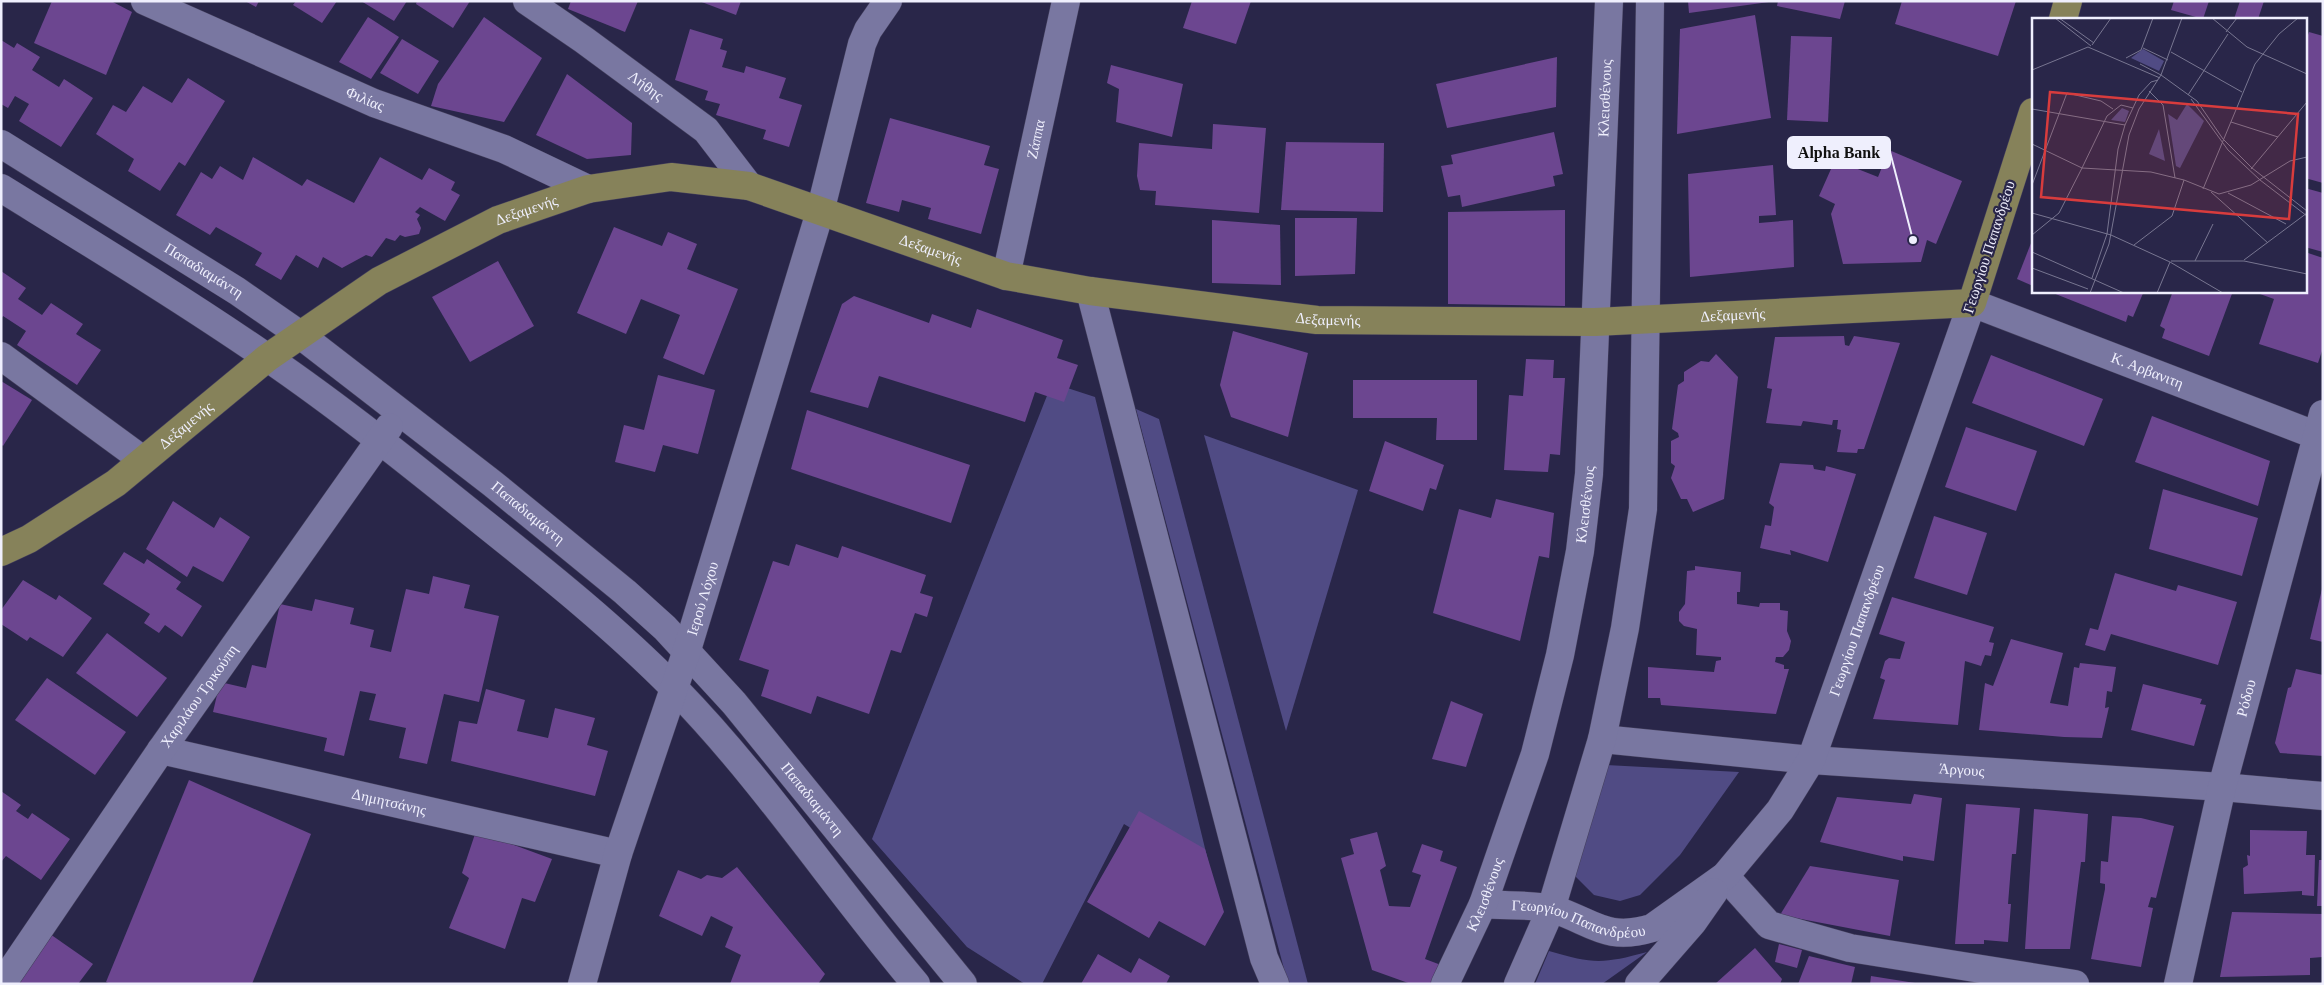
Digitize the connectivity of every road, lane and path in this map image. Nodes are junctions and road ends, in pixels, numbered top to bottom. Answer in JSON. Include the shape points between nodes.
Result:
{"nodes":[{"id":1,"x":145,"y":1,"type":"edge"},
{"id":2,"x":527,"y":1,"type":"edge"},
{"id":3,"x":888,"y":1,"type":"edge"},
{"id":4,"x":1066,"y":1,"type":"edge"},
{"id":5,"x":1609,"y":1,"type":"edge"},
{"id":6,"x":1650,"y":1,"type":"edge"},
{"id":7,"x":2068,"y":1,"type":"edge"},
{"id":8,"x":2063,"y":18,"type":"edge"},
{"id":9,"x":2032,"y":115,"type":"edge"},
{"id":10,"x":1,"y":144,"type":"edge"},
{"id":11,"x":749,"y":186,"type":"junction"},
{"id":12,"x":1,"y":188,"type":"edge"},
{"id":13,"x":588,"y":189,"type":"junction"},
{"id":14,"x":820,"y":212,"type":"junction"},
{"id":15,"x":1006,"y":276,"type":"junction"},
{"id":16,"x":1090,"y":291,"type":"junction"},
{"id":17,"x":1972,"y":303,"type":"junction"},
{"id":18,"x":1646,"y":321,"type":"junction"},
{"id":19,"x":1595,"y":322,"type":"junction"},
{"id":20,"x":299,"y":334,"type":"junction"},
{"id":21,"x":1,"y":356,"type":"edge"},
{"id":22,"x":267,"y":358,"type":"junction"},
{"id":23,"x":400,"y":412,"type":"junction"},
{"id":24,"x":2320,"y":429,"type":"edge"},
{"id":25,"x":380,"y":441,"type":"junction"},
{"id":26,"x":143,"y":460,"type":"junction"},
{"id":27,"x":1,"y":552,"type":"edge"},
{"id":28,"x":687,"y":650,"type":"junction"},
{"id":29,"x":674,"y":688,"type":"junction"},
{"id":30,"x":1602,"y":739,"type":"junction"},
{"id":31,"x":161,"y":750,"type":"junction"},
{"id":32,"x":1811,"y":760,"type":"junction"},
{"id":33,"x":2222,"y":787,"type":"junction"},
{"id":34,"x":2323,"y":796,"type":"edge"},
{"id":35,"x":618,"y":854,"type":"junction"},
{"id":36,"x":1725,"y":876,"type":"junction"},
{"id":37,"x":1483,"y":904,"type":"junction"},
{"id":38,"x":1551,"y":909,"type":"junction"},
{"id":39,"x":2,"y":984,"type":"edge"},
{"id":40,"x":582,"y":984,"type":"edge"},
{"id":41,"x":916,"y":984,"type":"edge"},
{"id":42,"x":963,"y":984,"type":"edge"},
{"id":43,"x":1276,"y":984,"type":"edge"},
{"id":44,"x":1445,"y":984,"type":"edge"},
{"id":45,"x":1518,"y":984,"type":"edge"},
{"id":46,"x":1639,"y":984,"type":"edge"},
{"id":47,"x":2075,"y":984,"type":"edge"},
{"id":48,"x":2178,"y":984,"type":"edge"}],
"edges":[{"from":1,"to":13,"type":"street","name":"Φιλίας","via":[[374,103],[504,149]]},
{"from":2,"to":11,"type":"street","name":"Λήθης","via":[[706,130]]},
{"from":3,"to":14,"type":"street","name":"Ιερού Λόχου","via":[[862,44]]},
{"from":4,"to":15,"type":"street","name":"Ζάππα"},
{"from":5,"to":19,"type":"street","name":"Κλεισθένους"},
{"from":6,"to":18,"type":"street"},
{"from":7,"to":8,"type":"main road"},
{"from":9,"to":17,"type":"main road","name":"Γεωργίου Παπανδρέου"},
{"from":10,"to":20,"type":"street","name":"Παπαδιαμάντη"},
{"from":11,"to":13,"type":"main road","name":"Δεξαμενής","via":[[671,177]]},
{"from":11,"to":14,"type":"main road","name":"Δεξαμενής"},
{"from":12,"to":22,"type":"street","name":"Παπαδιαμάντη","via":[[145,276]]},
{"from":13,"to":20,"type":"main road","name":"Δεξαμενής","via":[[498,220],[379,281]]},
{"from":14,"to":15,"type":"main road","name":"Δεξαμενής"},
{"from":14,"to":28,"type":"street","name":"Ιερού Λόχου"},
{"from":15,"to":16,"type":"main road","name":"Δεξαμενής"},
{"from":16,"to":19,"type":"main road","name":"Δεξαμενής","via":[[1317,320]]},
{"from":16,"to":43,"type":"street","via":[[1264,958]]},
{"from":17,"to":18,"type":"main road","name":"Δεξαμενής"},
{"from":17,"to":24,"type":"street","name":"Κ. Αρβανιτη"},
{"from":17,"to":32,"type":"street","name":"Γεωργίου Παπανδρέου"},
{"from":18,"to":19,"type":"main road","name":"Δεξαμενής"},
{"from":18,"to":30,"type":"street","via":[[1643,509],[1625,628]]},
{"from":19,"to":37,"type":"street","name":"Κλεισθένους","via":[[1588,474],[1578,560],[1560,655],[1534,754]]},
{"from":20,"to":22,"type":"main road","name":"Δεξαμενής"},
{"from":20,"to":23,"type":"street","name":"Παπαδιαμάντη"},
{"from":21,"to":26,"type":"street"},
{"from":22,"to":25,"type":"street","name":"Παπαδιαμάντη"},
{"from":22,"to":26,"type":"main road","name":"Δεξαμενής"},
{"from":23,"to":25,"type":"street","name":"Χαριλάου Τρικούπη"},
{"from":23,"to":28,"type":"street","name":"Παπαδιαμάντη","via":[[624,592]]},
{"from":24,"to":33,"type":"street","name":"Ρόδου"},
{"from":25,"to":29,"type":"street","name":"Παπαδιαμάντη","via":[[559,584]]},
{"from":25,"to":31,"type":"street","name":"Χαριλάου Τρικούπη"},
{"from":26,"to":27,"type":"main road","name":"Δεξαμενής","via":[[116,483],[29,539]]},
{"from":28,"to":29,"type":"street","name":"Ιερού Λόχου"},
{"from":28,"to":42,"type":"street","name":"Παπαδιαμάντη","via":[[745,716]]},
{"from":29,"to":35,"type":"street","name":"Ιερού Λόχου"},
{"from":29,"to":41,"type":"street","name":"Παπαδιαμάντη","via":[[750,771]]},
{"from":30,"to":32,"type":"street","name":"Άργους"},
{"from":30,"to":38,"type":"street"},
{"from":31,"to":35,"type":"street","name":"Δημητσάνης"},
{"from":31,"to":39,"type":"street","name":"Χαριλάου Τρικούπη"},
{"from":32,"to":33,"type":"street","name":"Άργους"},
{"from":32,"to":36,"type":"street","name":"Γεωργίου Παπανδρέου","via":[[1780,810]]},
{"from":33,"to":34,"type":"street","name":"Άργους"},
{"from":33,"to":48,"type":"street","name":"Ρόδου"},
{"from":35,"to":40,"type":"street","name":"Ιερού Λόχου"},
{"from":36,"to":38,"type":"street","name":"Γεωργίου Παπανδρέου","via":[[1652,928],[1639,932],[1616,934]]},
{"from":36,"to":46,"type":"street","via":[[1693,922]]},
{"from":36,"to":47,"type":"street","via":[[1769,925],[1850,948]]},
{"from":37,"to":38,"type":"street","name":"Γεωργίου Παπανδρέου"},
{"from":37,"to":44,"type":"street","name":"Κλεισθένους"},
{"from":38,"to":45,"type":"street"}]}
